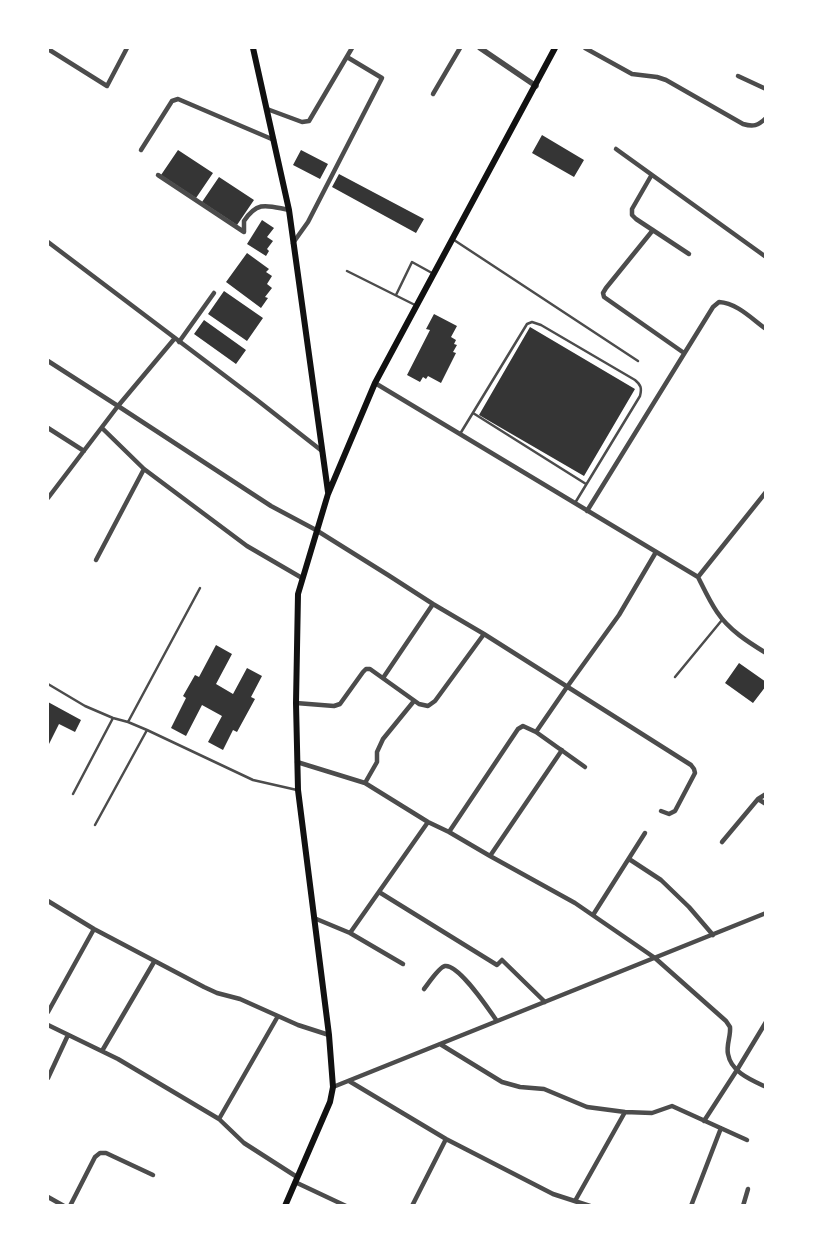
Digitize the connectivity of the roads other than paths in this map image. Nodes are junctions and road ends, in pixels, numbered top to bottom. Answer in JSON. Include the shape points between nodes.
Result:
{"nodes":[{"id":1,"x":127,"y":48,"type":"edge"},
{"id":2,"x":253,"y":48,"type":"edge"},
{"id":3,"x":352,"y":48,"type":"edge"},
{"id":4,"x":460,"y":48,"type":"edge"},
{"id":5,"x":480,"y":48,"type":"edge"},
{"id":6,"x":555,"y":48,"type":"edge"},
{"id":7,"x":585,"y":48,"type":"edge"},
{"id":8,"x":48,"y":49,"type":"edge"},
{"id":9,"x":347,"y":57,"type":"junction"},
{"id":10,"x":738,"y":76,"type":"dead end"},
{"id":11,"x":536,"y":86,"type":"junction"},
{"id":12,"x":766,"y":89,"type":"edge"},
{"id":13,"x":433,"y":94,"type":"dead end"},
{"id":14,"x":267,"y":109,"type":"junction"},
{"id":15,"x":766,"y":118,"type":"edge"},
{"id":16,"x":274,"y":140,"type":"junction"},
{"id":17,"x":616,"y":149,"type":"dead end"},
{"id":18,"x":141,"y":150,"type":"dead end"},
{"id":19,"x":158,"y":175,"type":"dead end"},
{"id":20,"x":652,"y":176,"type":"junction"},
{"id":21,"x":289,"y":210,"type":"junction"},
{"id":22,"x":653,"y":230,"type":"junction"},
{"id":23,"x":452,"y":239,"type":"junction"},
{"id":24,"x":48,"y":242,"type":"edge"},
{"id":25,"x":293,"y":243,"type":"junction"},
{"id":26,"x":689,"y":254,"type":"dead end"},
{"id":27,"x":766,"y":256,"type":"edge"},
{"id":28,"x":346,"y":271,"type":"dead end"},
{"id":29,"x":434,"y":274,"type":"junction"},
{"id":30,"x":214,"y":293,"type":"dead end"},
{"id":31,"x":396,"y":295,"type":"junction"},
{"id":32,"x":417,"y":305,"type":"junction"},
{"id":33,"x":766,"y":329,"type":"edge"},
{"id":34,"x":177,"y":340,"type":"junction"},
{"id":35,"x":684,"y":353,"type":"junction"},
{"id":36,"x":638,"y":360,"type":"dead end"},
{"id":37,"x":48,"y":361,"type":"edge"},
{"id":38,"x":375,"y":383,"type":"junction"},
{"id":39,"x":118,"y":406,"type":"junction"},
{"id":40,"x":473,"y":413,"type":"junction"},
{"id":41,"x":48,"y":428,"type":"edge"},
{"id":42,"x":102,"y":428,"type":"junction"},
{"id":43,"x":460,"y":434,"type":"junction"},
{"id":44,"x":84,"y":451,"type":"junction"},
{"id":45,"x":322,"y":451,"type":"junction"},
{"id":46,"x":144,"y":469,"type":"junction"},
{"id":47,"x":586,"y":484,"type":"junction"},
{"id":48,"x":766,"y":492,"type":"edge"},
{"id":49,"x":328,"y":494,"type":"junction"},
{"id":50,"x":48,"y":498,"type":"edge"},
{"id":51,"x":575,"y":503,"type":"junction"},
{"id":52,"x":587,"y":511,"type":"junction"},
{"id":53,"x":316,"y":530,"type":"junction"},
{"id":54,"x":656,"y":552,"type":"junction"},
{"id":55,"x":96,"y":560,"type":"dead end"},
{"id":56,"x":302,"y":578,"type":"junction"},
{"id":57,"x":698,"y":578,"type":"junction"},
{"id":58,"x":200,"y":588,"type":"dead end"},
{"id":59,"x":433,"y":604,"type":"junction"},
{"id":60,"x":723,"y":619,"type":"junction"},
{"id":61,"x":484,"y":634,"type":"junction"},
{"id":62,"x":766,"y":653,"type":"edge"},
{"id":63,"x":675,"y":677,"type":"dead end"},
{"id":64,"x":383,"y":678,"type":"junction"},
{"id":65,"x":48,"y":684,"type":"edge"},
{"id":66,"x":567,"y":687,"type":"junction"},
{"id":67,"x":414,"y":701,"type":"junction"},
{"id":68,"x":296,"y":703,"type":"junction"},
{"id":69,"x":113,"y":718,"type":"junction"},
{"id":70,"x":128,"y":722,"type":"junction"},
{"id":71,"x":147,"y":730,"type":"junction"},
{"id":72,"x":536,"y":732,"type":"junction"},
{"id":73,"x":562,"y":750,"type":"junction"},
{"id":74,"x":298,"y":762,"type":"junction"},
{"id":75,"x":585,"y":767,"type":"dead end"},
{"id":76,"x":365,"y":783,"type":"junction"},
{"id":77,"x":298,"y":790,"type":"junction"},
{"id":78,"x":73,"y":794,"type":"dead end"},
{"id":79,"x":766,"y":794,"type":"edge"},
{"id":80,"x":758,"y":799,"type":"junction"},
{"id":81,"x":766,"y":804,"type":"edge"},
{"id":82,"x":661,"y":811,"type":"dead end"},
{"id":83,"x":428,"y":822,"type":"junction"},
{"id":84,"x":95,"y":825,"type":"dead end"},
{"id":85,"x":449,"y":832,"type":"junction"},
{"id":86,"x":646,"y":833,"type":"dead end"},
{"id":87,"x":722,"y":842,"type":"dead end"},
{"id":88,"x":490,"y":856,"type":"junction"},
{"id":89,"x":629,"y":859,"type":"junction"},
{"id":90,"x":379,"y":892,"type":"junction"},
{"id":91,"x":48,"y":901,"type":"edge"},
{"id":92,"x":766,"y":913,"type":"edge"},
{"id":93,"x":593,"y":915,"type":"junction"},
{"id":94,"x":314,"y":918,"type":"junction"},
{"id":95,"x":94,"y":929,"type":"junction"},
{"id":96,"x":350,"y":933,"type":"junction"},
{"id":97,"x":712,"y":935,"type":"junction"},
{"id":98,"x":655,"y":958,"type":"junction"},
{"id":99,"x":154,"y":962,"type":"junction"},
{"id":100,"x":403,"y":964,"type":"dead end"},
{"id":101,"x":424,"y":989,"type":"dead end"},
{"id":102,"x":545,"y":1002,"type":"junction"},
{"id":103,"x":48,"y":1012,"type":"edge"},
{"id":104,"x":278,"y":1016,"type":"junction"},
{"id":105,"x":497,"y":1021,"type":"junction"},
{"id":106,"x":766,"y":1022,"type":"edge"},
{"id":107,"x":48,"y":1025,"type":"edge"},
{"id":108,"x":68,"y":1035,"type":"junction"},
{"id":109,"x":329,"y":1035,"type":"junction"},
{"id":110,"x":440,"y":1044,"type":"junction"},
{"id":111,"x":102,"y":1051,"type":"junction"},
{"id":112,"x":737,"y":1070,"type":"junction"},
{"id":113,"x":48,"y":1078,"type":"edge"},
{"id":114,"x":349,"y":1081,"type":"junction"},
{"id":115,"x":766,"y":1087,"type":"edge"},
{"id":116,"x":333,"y":1088,"type":"junction"},
{"id":117,"x":625,"y":1112,"type":"junction"},
{"id":118,"x":219,"y":1119,"type":"junction"},
{"id":119,"x":704,"y":1121,"type":"junction"},
{"id":120,"x":721,"y":1128,"type":"junction"},
{"id":121,"x":446,"y":1139,"type":"junction"},
{"id":122,"x":747,"y":1140,"type":"dead end"},
{"id":123,"x":153,"y":1174,"type":"dead end"},
{"id":124,"x":296,"y":1179,"type":"junction"},
{"id":125,"x":748,"y":1190,"type":"dead end"},
{"id":126,"x":48,"y":1197,"type":"edge"},
{"id":127,"x":575,"y":1201,"type":"junction"},
{"id":128,"x":64,"y":1206,"type":"edge"},
{"id":129,"x":70,"y":1206,"type":"edge"},
{"id":130,"x":284,"y":1206,"type":"edge"},
{"id":131,"x":346,"y":1206,"type":"edge"},
{"id":132,"x":412,"y":1206,"type":"edge"},
{"id":133,"x":590,"y":1206,"type":"edge"},
{"id":134,"x":691,"y":1206,"type":"edge"},
{"id":135,"x":743,"y":1206,"type":"edge"}],
"edges":[{"from":1,"to":8,"type":"street","via":[[108,86]]},
{"from":2,"to":14,"type":"main road"},
{"from":3,"to":9,"type":"street"},
{"from":4,"to":13,"type":"street"},
{"from":5,"to":11,"type":"street"},
{"from":6,"to":11,"type":"main road"},
{"from":7,"to":15,"type":"street","via":[[632,74],[666,80],[743,124],[759,125]]},
{"from":9,"to":14,"type":"street","via":[[309,121],[302,122]]},
{"from":9,"to":25,"type":"street","via":[[382,78],[308,222]]},
{"from":10,"to":12,"type":"street"},
{"from":11,"to":23,"type":"main road"},
{"from":14,"to":16,"type":"main road"},
{"from":16,"to":18,"type":"street","via":[[178,99],[172,101]]},
{"from":16,"to":21,"type":"main road"},
{"from":17,"to":20,"type":"street"},
{"from":19,"to":21,"type":"street","via":[[244,232],[244,221],[260,206]]},
{"from":20,"to":22,"type":"street","via":[[632,209],[632,215]]},
{"from":20,"to":27,"type":"street"},
{"from":21,"to":25,"type":"main road"},
{"from":22,"to":26,"type":"street"},
{"from":22,"to":35,"type":"street","via":[[606,288],[604,297]]},
{"from":23,"to":29,"type":"main road"},
{"from":23,"to":36,"type":"lane"},
{"from":24,"to":34,"type":"street"},
{"from":25,"to":45,"type":"main road"},
{"from":28,"to":31,"type":"lane"},
{"from":29,"to":31,"type":"lane","via":[[412,262]]},
{"from":29,"to":32,"type":"main road"},
{"from":30,"to":34,"type":"street"},
{"from":31,"to":32,"type":"lane"},
{"from":32,"to":38,"type":"main road"},
{"from":33,"to":35,"type":"street","via":[[736,307],[720,302],[713,306]]},
{"from":34,"to":39,"type":"street"},
{"from":34,"to":45,"type":"street"},
{"from":35,"to":52,"type":"street"},
{"from":37,"to":39,"type":"street"},
{"from":38,"to":43,"type":"street"},
{"from":38,"to":49,"type":"main road"},
{"from":39,"to":42,"type":"street"},
{"from":39,"to":53,"type":"street","via":[[271,506]]},
{"from":40,"to":43,"type":"lane"},
{"from":40,"to":47,"type":"lane"},
{"from":40,"to":47,"type":"lane","via":[[526,324],[532,322],[635,380],[642,389],[640,396]]},
{"from":41,"to":44,"type":"street"},
{"from":42,"to":44,"type":"street"},
{"from":42,"to":46,"type":"street"},
{"from":43,"to":51,"type":"street"},
{"from":44,"to":50,"type":"street"},
{"from":45,"to":49,"type":"main road"},
{"from":46,"to":55,"type":"street"},
{"from":46,"to":56,"type":"street","via":[[247,546]]},
{"from":47,"to":51,"type":"lane"},
{"from":48,"to":57,"type":"street"},
{"from":49,"to":53,"type":"main road"},
{"from":51,"to":52,"type":"street"},
{"from":52,"to":54,"type":"street"},
{"from":53,"to":56,"type":"main road"},
{"from":53,"to":59,"type":"street"},
{"from":54,"to":57,"type":"street"},
{"from":54,"to":66,"type":"street","via":[[619,615]]},
{"from":56,"to":68,"type":"main road","via":[[297,609]]},
{"from":57,"to":60,"type":"street"},
{"from":58,"to":70,"type":"lane"},
{"from":59,"to":61,"type":"street"},
{"from":59,"to":64,"type":"street"},
{"from":60,"to":62,"type":"street","via":[[742,638]]},
{"from":60,"to":63,"type":"lane"},
{"from":61,"to":66,"type":"street"},
{"from":61,"to":67,"type":"street","via":[[435,701],[428,706]]},
{"from":64,"to":67,"type":"street"},
{"from":64,"to":68,"type":"street","via":[[366,669],[340,704],[334,706]]},
{"from":65,"to":69,"type":"lane"},
{"from":66,"to":72,"type":"street"},
{"from":66,"to":82,"type":"street","via":[[694,768],[695,773],[675,811],[669,814]]},
{"from":67,"to":76,"type":"street","via":[[383,739],[377,762]]},
{"from":68,"to":74,"type":"main road"},
{"from":69,"to":70,"type":"lane"},
{"from":69,"to":78,"type":"lane"},
{"from":70,"to":71,"type":"lane"},
{"from":71,"to":77,"type":"lane","via":[[253,780]]},
{"from":71,"to":84,"type":"lane"},
{"from":72,"to":73,"type":"street"},
{"from":72,"to":85,"type":"street","via":[[523,726],[518,729]]},
{"from":73,"to":75,"type":"street"},
{"from":73,"to":88,"type":"street"},
{"from":74,"to":76,"type":"street"},
{"from":74,"to":77,"type":"main road"},
{"from":76,"to":83,"type":"street"},
{"from":77,"to":94,"type":"main road"},
{"from":79,"to":80,"type":"street"},
{"from":80,"to":81,"type":"street"},
{"from":80,"to":87,"type":"street"},
{"from":83,"to":85,"type":"street"},
{"from":83,"to":90,"type":"street"},
{"from":85,"to":88,"type":"street"},
{"from":86,"to":89,"type":"street"},
{"from":88,"to":93,"type":"street"},
{"from":89,"to":93,"type":"street"},
{"from":89,"to":97,"type":"street","via":[[661,880]]},
{"from":90,"to":96,"type":"street"},
{"from":90,"to":102,"type":"street","via":[[497,965],[502,960]]},
{"from":91,"to":95,"type":"street"},
{"from":92,"to":97,"type":"street"},
{"from":93,"to":98,"type":"street"},
{"from":94,"to":96,"type":"street"},
{"from":94,"to":109,"type":"main road"},
{"from":95,"to":99,"type":"street"},
{"from":95,"to":103,"type":"street"},
{"from":96,"to":100,"type":"street"},
{"from":97,"to":98,"type":"street"},
{"from":98,"to":102,"type":"street"},
{"from":98,"to":112,"type":"street","via":[[726,1021],[730,1027],[728,1055]]},
{"from":99,"to":104,"type":"street","via":[[204,988]]},
{"from":99,"to":111,"type":"street"},
{"from":101,"to":105,"type":"street","via":[[442,967],[453,968]]},
{"from":102,"to":105,"type":"street"},
{"from":104,"to":109,"type":"street"},
{"from":104,"to":118,"type":"street"},
{"from":105,"to":110,"type":"street"},
{"from":106,"to":112,"type":"street"},
{"from":107,"to":108,"type":"street"},
{"from":108,"to":111,"type":"street"},
{"from":108,"to":113,"type":"street"},
{"from":109,"to":116,"type":"main road"},
{"from":110,"to":114,"type":"street"},
{"from":110,"to":117,"type":"street","via":[[502,1082],[544,1089],[587,1107]]},
{"from":111,"to":118,"type":"street"},
{"from":112,"to":115,"type":"street"},
{"from":112,"to":119,"type":"street"},
{"from":114,"to":116,"type":"street"},
{"from":114,"to":121,"type":"street"},
{"from":116,"to":124,"type":"main road"},
{"from":117,"to":119,"type":"street","via":[[657,1112],[672,1106]]},
{"from":117,"to":127,"type":"street"},
{"from":118,"to":124,"type":"street","via":[[244,1143]]},
{"from":119,"to":120,"type":"street"},
{"from":120,"to":122,"type":"street"},
{"from":120,"to":134,"type":"street"},
{"from":121,"to":127,"type":"street","via":[[553,1194]]},
{"from":121,"to":132,"type":"street"},
{"from":123,"to":129,"type":"street","via":[[100,1153]]},
{"from":124,"to":130,"type":"main road"},
{"from":124,"to":131,"type":"street"},
{"from":125,"to":135,"type":"street"},
{"from":126,"to":128,"type":"street"},
{"from":127,"to":133,"type":"street"}]}
